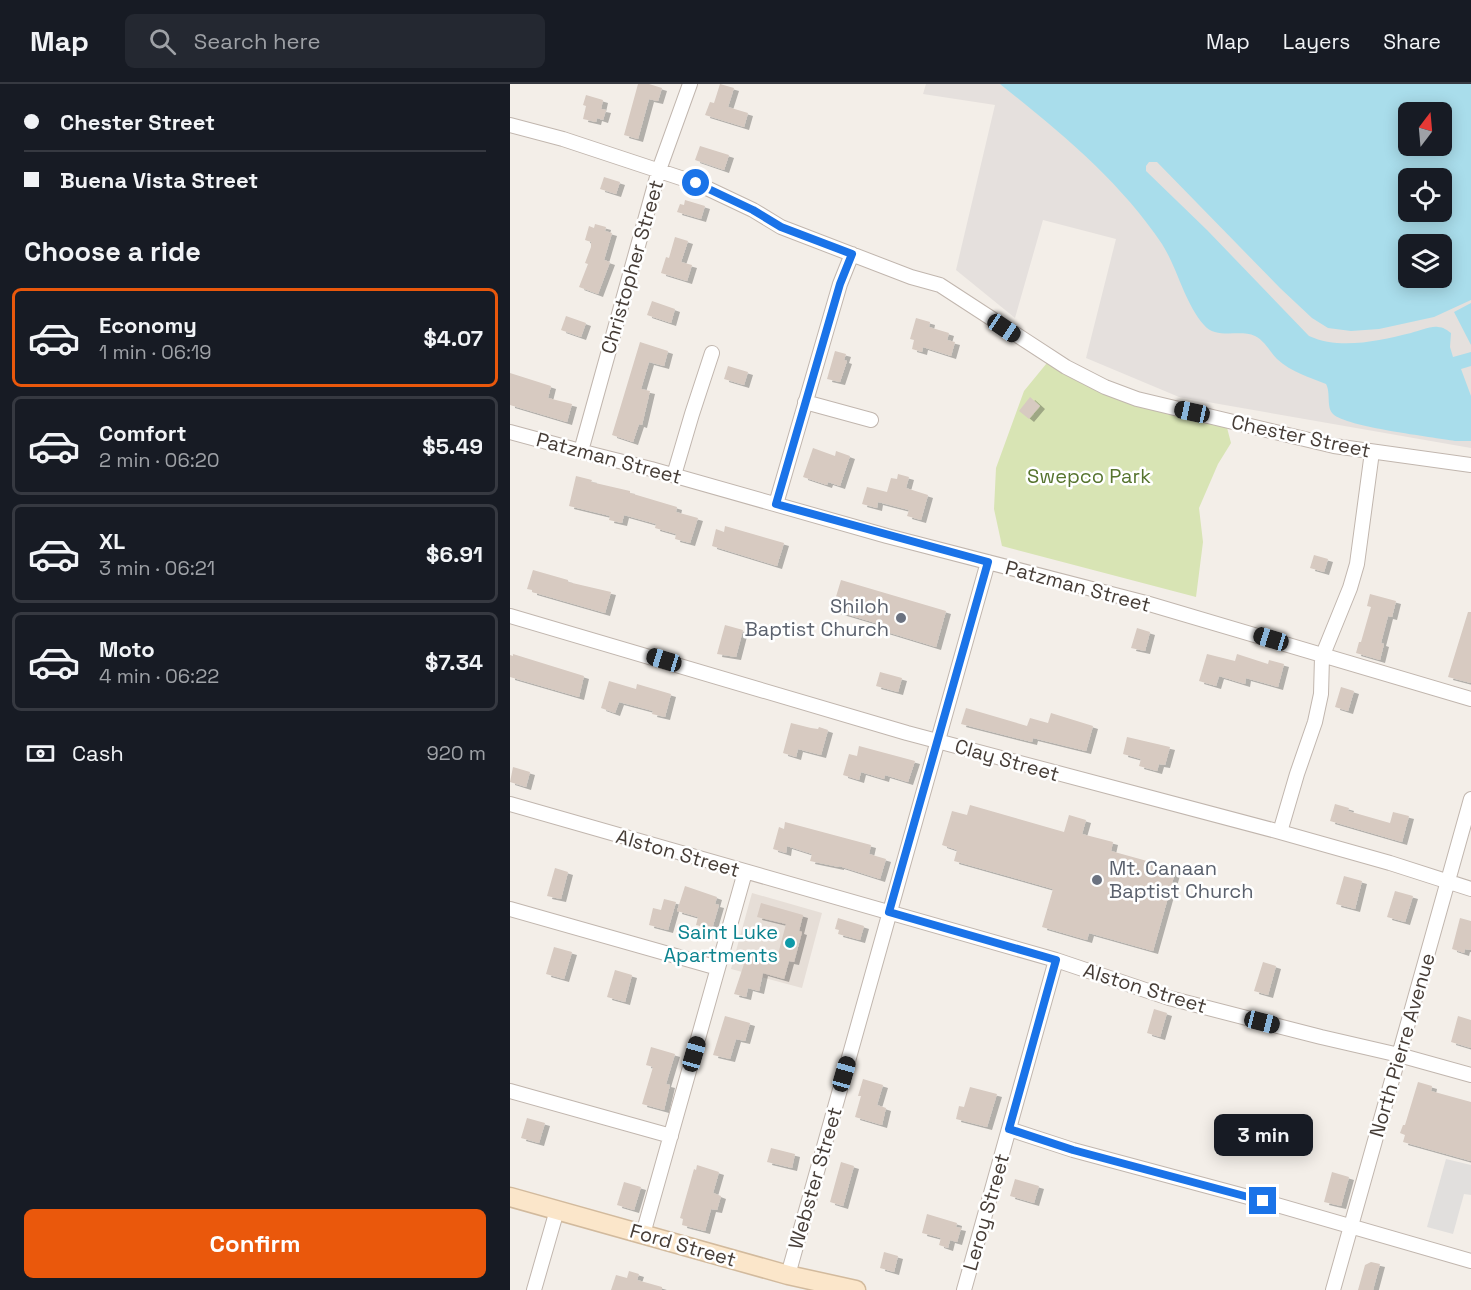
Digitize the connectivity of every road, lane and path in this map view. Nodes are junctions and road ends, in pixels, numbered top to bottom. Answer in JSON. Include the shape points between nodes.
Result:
{"nodes":[{"id":1,"x":690,"y":84,"type":"edge"},
{"id":2,"x":510,"y":125,"type":"edge"},
{"id":3,"x":659,"y":170,"type":"junction"},
{"id":4,"x":852,"y":254,"type":"junction"},
{"id":5,"x":712,"y":354,"type":"dead end"},
{"id":6,"x":805,"y":402,"type":"junction"},
{"id":7,"x":871,"y":420,"type":"dead end"},
{"id":8,"x":510,"y":432,"type":"edge"},
{"id":9,"x":581,"y":451,"type":"junction"},
{"id":10,"x":1372,"y":452,"type":"junction"},
{"id":11,"x":1471,"y":465,"type":"edge"},
{"id":12,"x":674,"y":475,"type":"junction"},
{"id":13,"x":776,"y":504,"type":"junction"},
{"id":14,"x":988,"y":562,"type":"junction"},
{"id":15,"x":510,"y":616,"type":"edge"},
{"id":16,"x":1322,"y":657,"type":"junction"},
{"id":17,"x":1471,"y":699,"type":"edge"},
{"id":18,"x":938,"y":740,"type":"junction"},
{"id":19,"x":1471,"y":799,"type":"edge"},
{"id":20,"x":510,"y":804,"type":"edge"},
{"id":21,"x":1280,"y":832,"type":"junction"},
{"id":22,"x":745,"y":872,"type":"junction"},
{"id":23,"x":1447,"y":883,"type":"junction"},
{"id":24,"x":1471,"y":890,"type":"edge"},
{"id":25,"x":510,"y":909,"type":"edge"},
{"id":26,"x":889,"y":912,"type":"junction"},
{"id":27,"x":1056,"y":960,"type":"junction"},
{"id":28,"x":718,"y":968,"type":"junction"},
{"id":29,"x":1399,"y":1054,"type":"junction"},
{"id":30,"x":1471,"y":1075,"type":"edge"},
{"id":31,"x":510,"y":1091,"type":"edge"},
{"id":32,"x":1009,"y":1129,"type":"junction"},
{"id":33,"x":671,"y":1136,"type":"junction"},
{"id":34,"x":510,"y":1197,"type":"edge"},
{"id":35,"x":557,"y":1210,"type":"junction"},
{"id":36,"x":1350,"y":1227,"type":"junction"},
{"id":37,"x":643,"y":1234,"type":"junction"},
{"id":38,"x":1471,"y":1261,"type":"edge"},
{"id":39,"x":788,"y":1275,"type":"junction"},
{"id":40,"x":831,"y":1288,"type":"edge"},
{"id":41,"x":534,"y":1290,"type":"edge"},
{"id":42,"x":856,"y":1290,"type":"edge"},
{"id":43,"x":964,"y":1290,"type":"edge"},
{"id":44,"x":1333,"y":1290,"type":"edge"}],
"edges":[{"from":1,"to":3,"type":"street","name":"Christopher Street"},
{"from":2,"to":3,"type":"street","name":"Chester Street"},
{"from":3,"to":4,"type":"street","name":"Chester Street","via":[[710,189],[781,227]]},
{"from":3,"to":9,"type":"street","name":"Christopher Street"},
{"from":4,"to":6,"type":"street"},
{"from":4,"to":10,"type":"street","name":"Chester Street","via":[[947,288],[1021,339],[1104,387],[1161,406]]},
{"from":5,"to":12,"type":"street"},
{"from":6,"to":7,"type":"street"},
{"from":6,"to":13,"type":"street"},
{"from":8,"to":9,"type":"street","name":"Patzman Street"},
{"from":9,"to":12,"type":"street","name":"Patzman Street"},
{"from":10,"to":11,"type":"street","name":"Chester Street"},
{"from":10,"to":16,"type":"street","via":[[1357,564]]},
{"from":12,"to":13,"type":"street","name":"Patzman Street"},
{"from":13,"to":14,"type":"street","name":"Patzman Street"},
{"from":14,"to":16,"type":"street","name":"Patzman Street","via":[[1219,624]]},
{"from":14,"to":18,"type":"street","name":"Webster Street"},
{"from":15,"to":18,"type":"street","name":"Clay Street"},
{"from":16,"to":17,"type":"street","name":"Patzman Street"},
{"from":16,"to":21,"type":"street","via":[[1315,722]]},
{"from":18,"to":21,"type":"street","name":"Clay Street"},
{"from":18,"to":26,"type":"street","name":"Webster Street"},
{"from":19,"to":23,"type":"street","name":"North Pierre Avenue"},
{"from":20,"to":22,"type":"street","name":"Alston Street"},
{"from":21,"to":23,"type":"street","name":"Clay Street"},
{"from":22,"to":26,"type":"street","name":"Alston Street"},
{"from":22,"to":28,"type":"street"},
{"from":23,"to":24,"type":"street","name":"Clay Street"},
{"from":23,"to":29,"type":"street","name":"North Pierre Avenue"},
{"from":25,"to":28,"type":"street"},
{"from":26,"to":27,"type":"street","name":"Alston Street"},
{"from":26,"to":39,"type":"street","name":"Webster Street"},
{"from":27,"to":29,"type":"street","name":"Alston Street","via":[[1168,998]]},
{"from":27,"to":32,"type":"street","name":"Leroy Street"},
{"from":28,"to":33,"type":"street"},
{"from":29,"to":30,"type":"street","name":"Alston Street"},
{"from":29,"to":36,"type":"street","name":"North Pierre Avenue"},
{"from":31,"to":33,"type":"street"},
{"from":32,"to":36,"type":"street"},
{"from":32,"to":43,"type":"street","name":"Leroy Street"},
{"from":33,"to":37,"type":"street"},
{"from":34,"to":35,"type":"main road","name":"Ford Street"},
{"from":35,"to":37,"type":"main road","name":"Ford Street"},
{"from":35,"to":41,"type":"street"},
{"from":36,"to":38,"type":"street"},
{"from":36,"to":44,"type":"street","name":"North Pierre Avenue"},
{"from":37,"to":39,"type":"main road","name":"Ford Street"},
{"from":39,"to":40,"type":"main road","name":"Ford Street"},
{"from":40,"to":42,"type":"main road","name":"Ford Street"}]}
